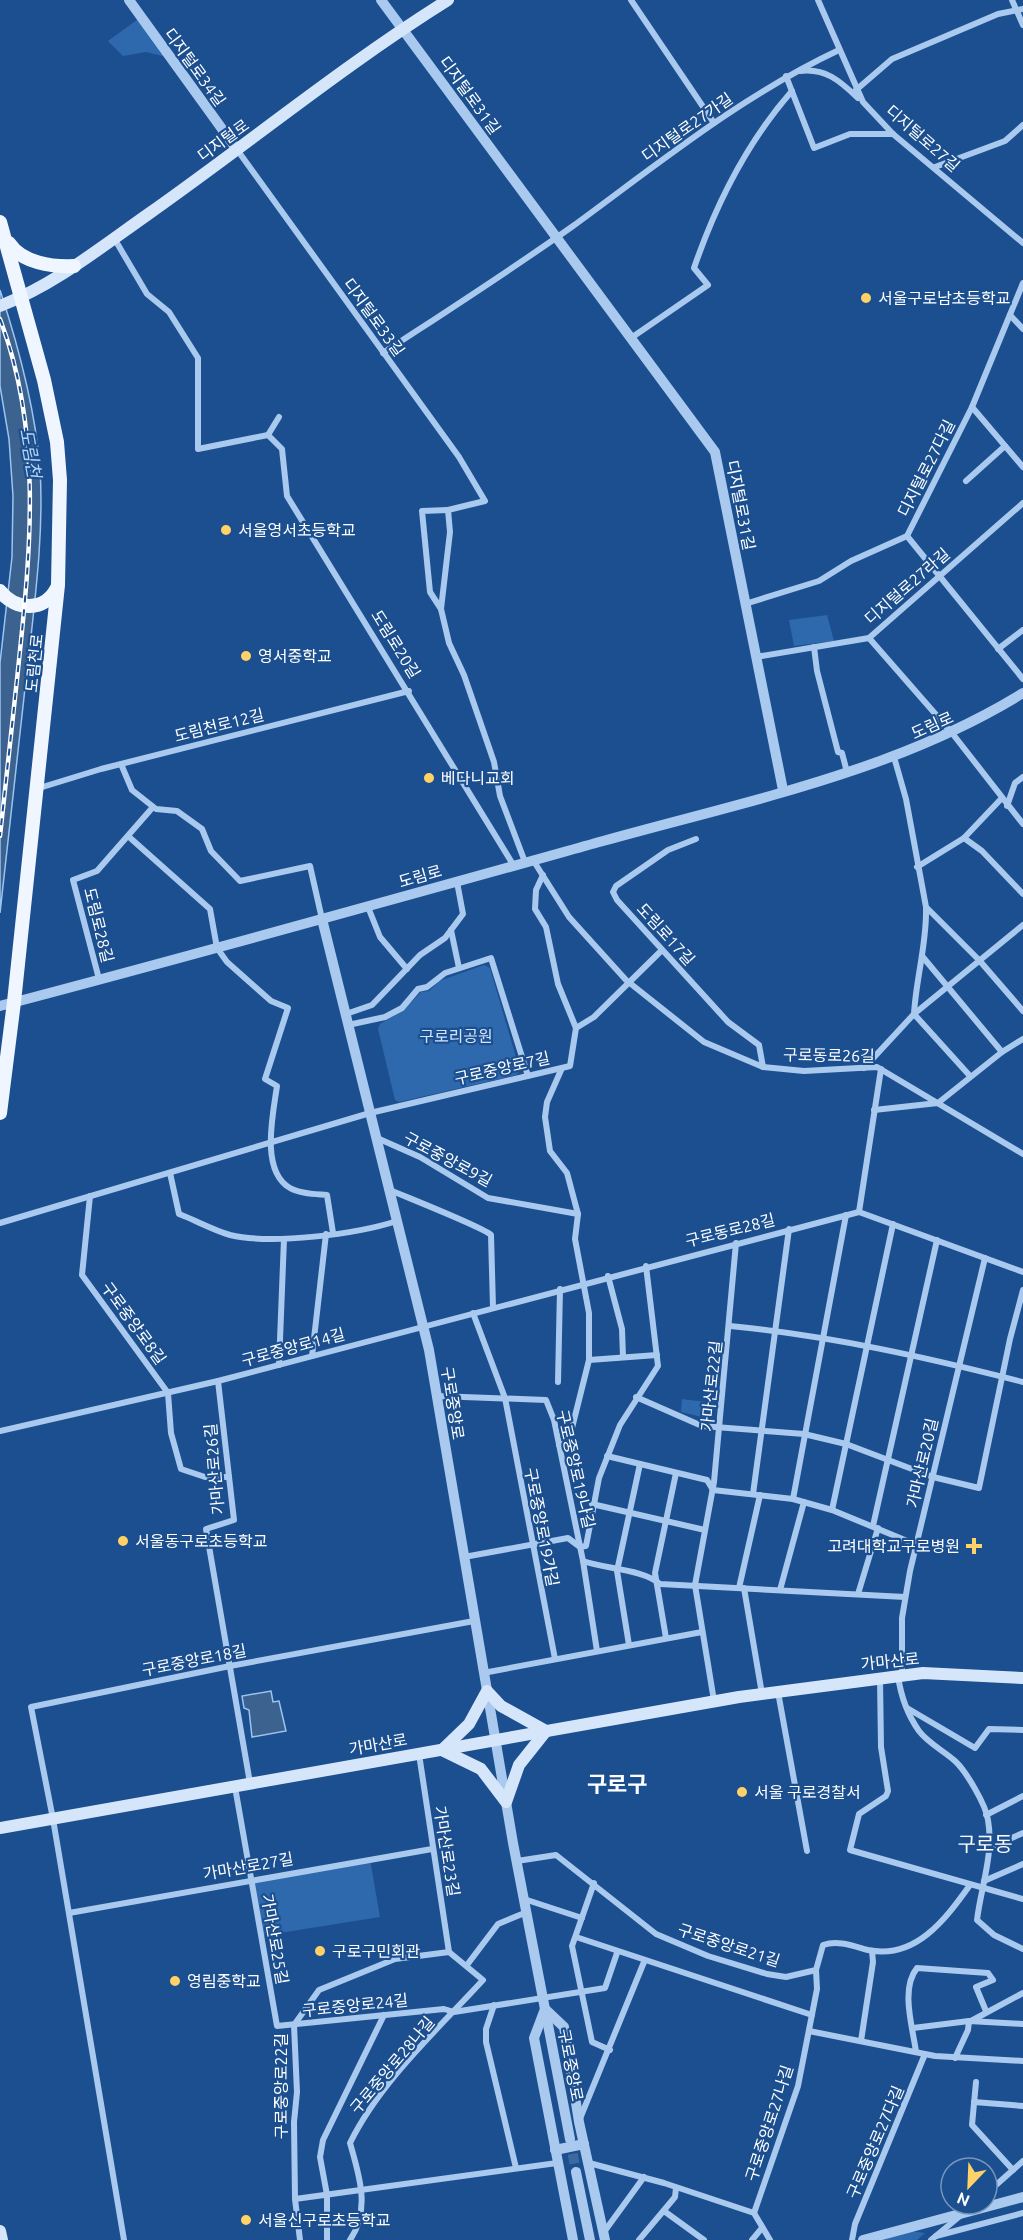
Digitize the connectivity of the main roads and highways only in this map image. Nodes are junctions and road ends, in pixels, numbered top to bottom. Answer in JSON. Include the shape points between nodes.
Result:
{"nodes":[{"id":1,"x":448,"y":0,"type":"edge"},
{"id":2,"x":0,"y":222,"type":"edge"},
{"id":3,"x":7,"y":240,"type":"junction"},
{"id":4,"x":74,"y":266,"type":"junction"},
{"id":5,"x":18,"y":299,"type":"junction"},
{"id":6,"x":0,"y":306,"type":"edge"},
{"id":7,"x":56,"y":590,"type":"junction"},
{"id":8,"x":0,"y":591,"type":"edge"},
{"id":9,"x":7,"y":1004,"type":"edge"},
{"id":10,"x":0,"y":1113,"type":"edge"},
{"id":11,"x":1023,"y":1678,"type":"edge"},
{"id":12,"x":546,"y":1731,"type":"junction"},
{"id":13,"x":442,"y":1750,"type":"junction"},
{"id":14,"x":0,"y":1828,"type":"edge"},
{"id":15,"x":0,"y":2231,"type":"edge"},
{"id":16,"x":2,"y":2240,"type":"edge"}],
"edges":[{"from":1,"to":4,"type":"main road","name":"디지털로"},
{"from":2,"to":3,"type":"main road","name":"도림천로"},
{"from":3,"to":4,"type":"main road","via":[[28,259]]},
{"from":3,"to":5,"type":"main road","name":"도림천로"},
{"from":4,"to":5,"type":"main road","name":"디지털로"},
{"from":5,"to":6,"type":"main road","name":"디지털로"},
{"from":5,"to":7,"type":"main road","name":"도림천로","via":[[57,442],[60,480]]},
{"from":7,"to":8,"type":"main road","via":[[37,606],[10,601]]},
{"from":7,"to":9,"type":"main road","name":"도림천로","via":[[36,789]]},
{"from":9,"to":10,"type":"main road","name":"도림천로"},
{"from":11,"to":12,"type":"main road","name":"가마산로","via":[[923,1673],[714,1701]]},
{"from":12,"to":13,"type":"main road","name":"가마산로"},
{"from":12,"to":13,"type":"main road","via":[[501,1706],[487,1691],[469,1724]]},
{"from":12,"to":13,"type":"main road","via":[[519,1766],[506,1802],[481,1769]]},
{"from":13,"to":14,"type":"main road","name":"가마산로"},
{"from":15,"to":16,"type":"main road"}]}
